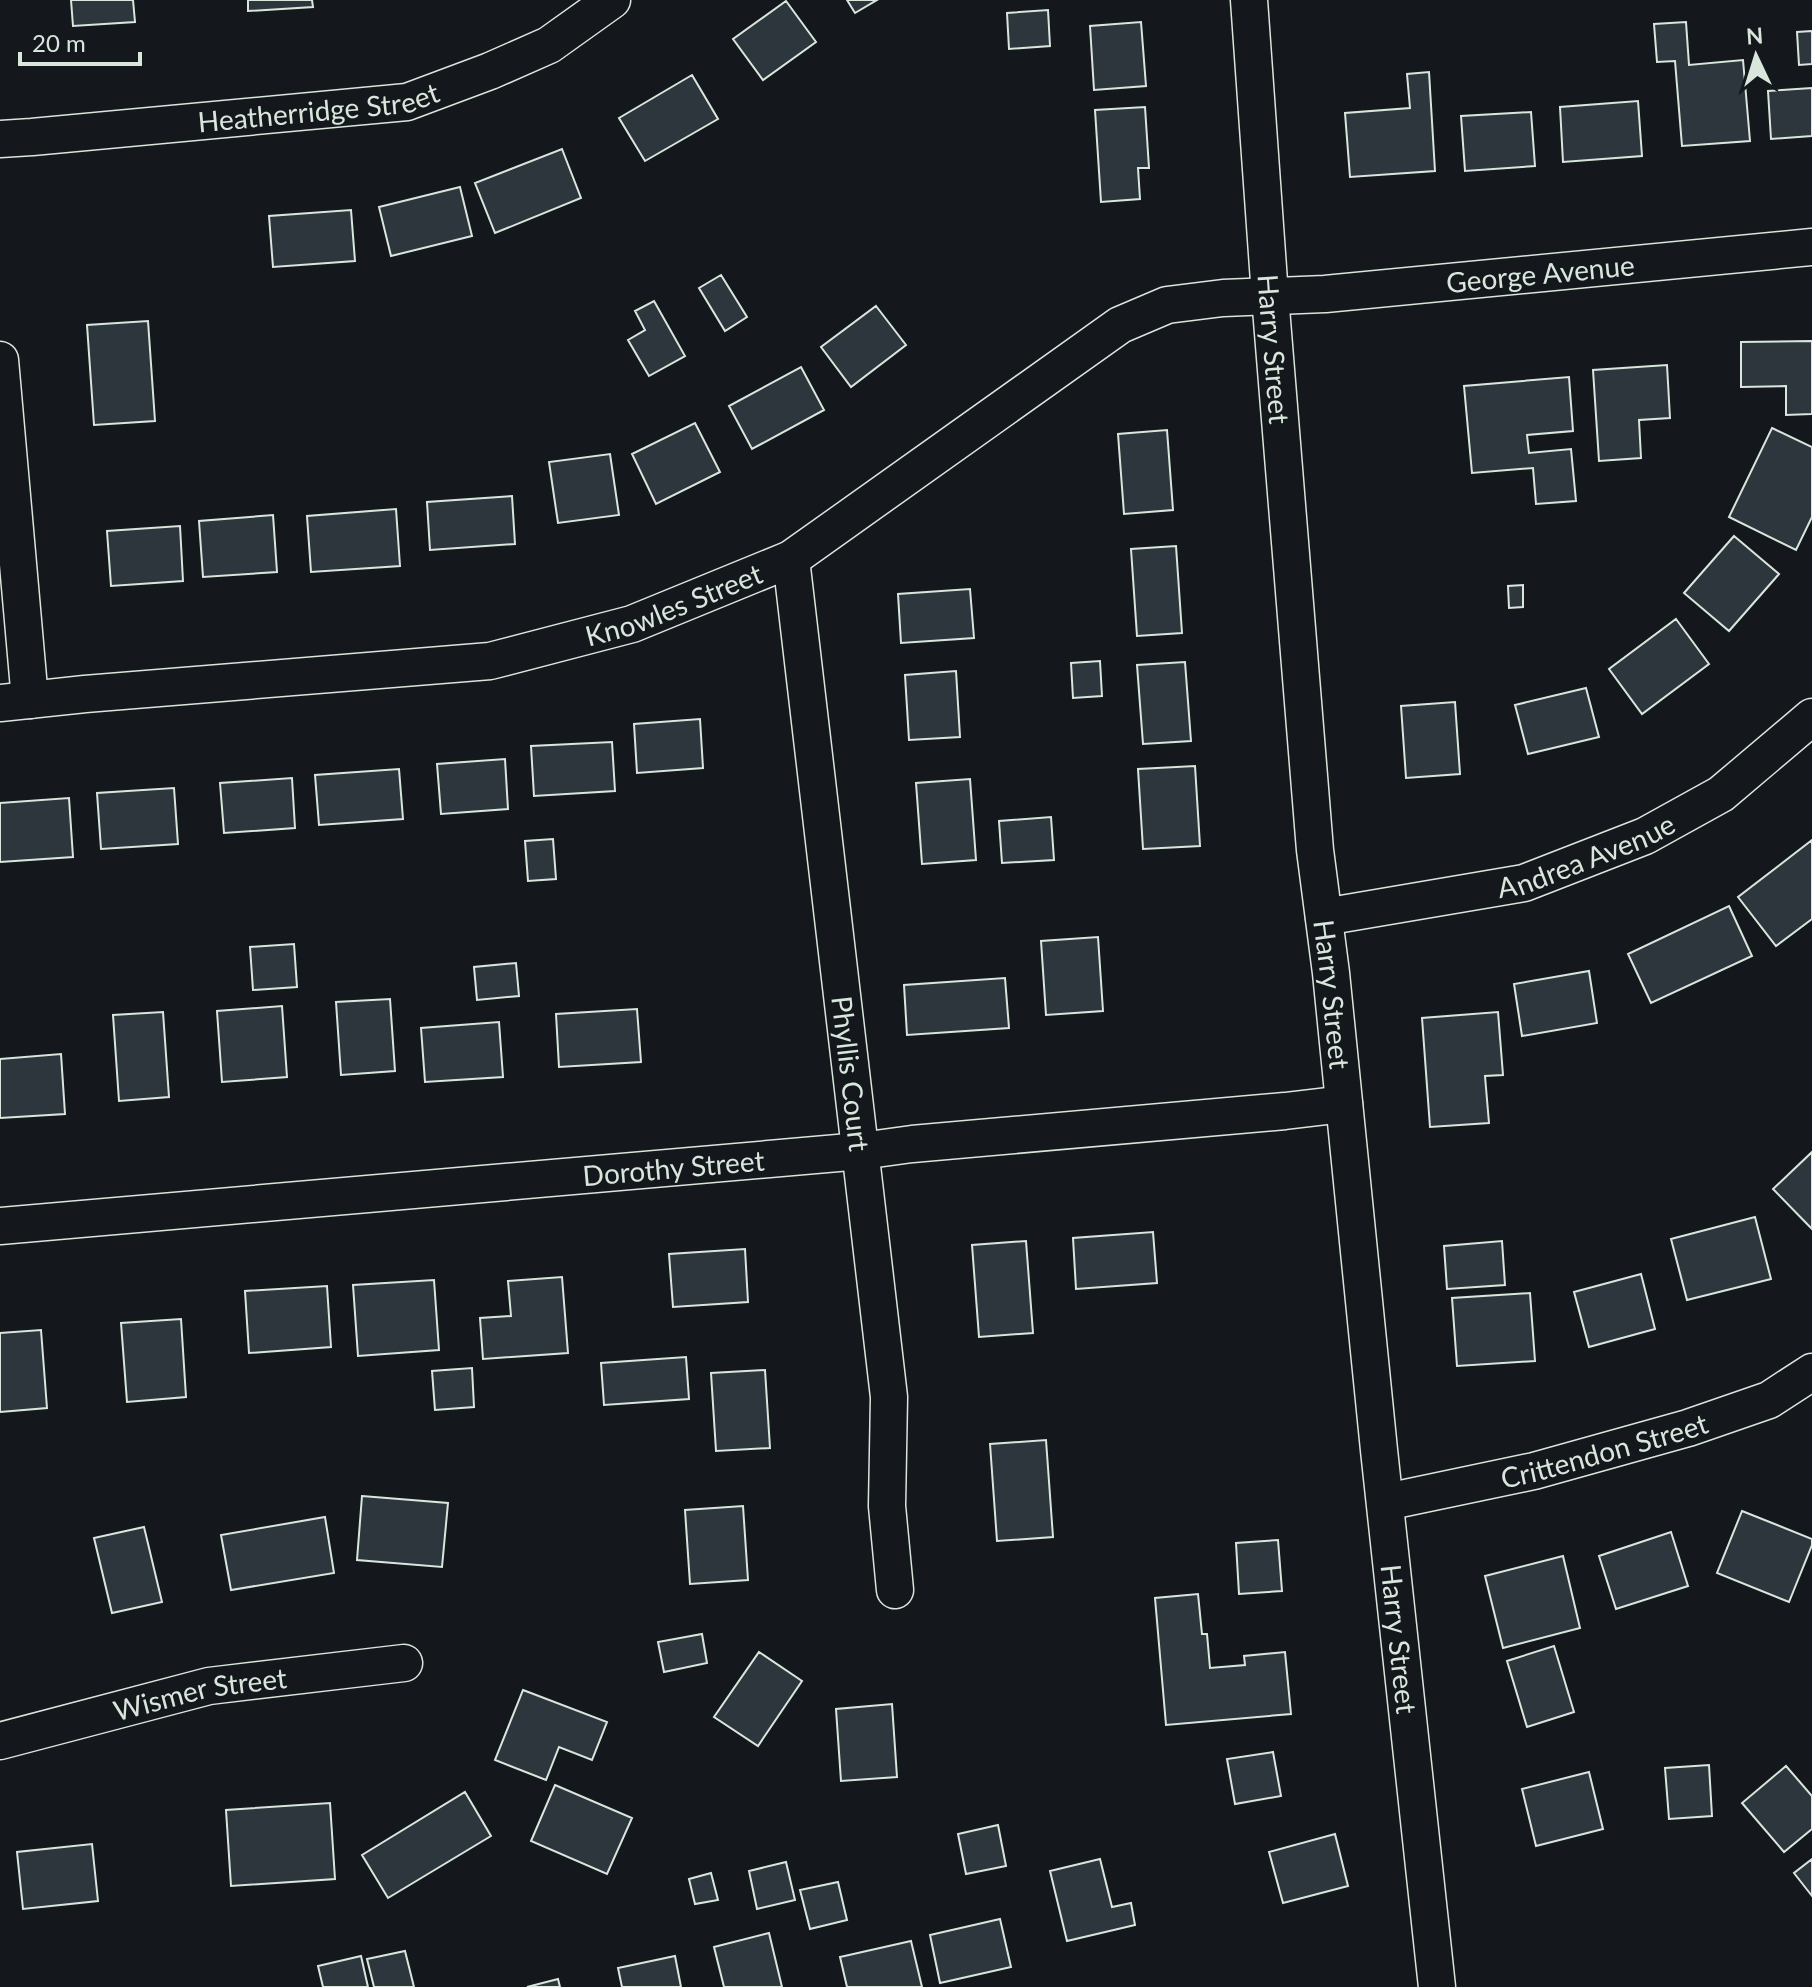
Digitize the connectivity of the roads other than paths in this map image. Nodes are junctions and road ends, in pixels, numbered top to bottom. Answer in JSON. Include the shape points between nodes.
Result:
{"nodes":[{"id":1,"x":612,"y":0,"type":"edge"},
{"id":2,"x":1249,"y":0,"type":"edge"},
{"id":3,"x":0,"y":139,"type":"edge"},
{"id":4,"x":1812,"y":247,"type":"edge"},
{"id":5,"x":1270,"y":296,"type":"junction"},
{"id":6,"x":0,"y":360,"type":"edge"},
{"id":7,"x":791,"y":559,"type":"junction"},
{"id":8,"x":15,"y":702,"type":"edge"},
{"id":9,"x":1812,"y":717,"type":"edge"},
{"id":10,"x":1324,"y":917,"type":"junction"},
{"id":11,"x":1344,"y":1104,"type":"junction"},
{"id":12,"x":861,"y":1151,"type":"junction"},
{"id":13,"x":0,"y":1226,"type":"edge"},
{"id":14,"x":1812,"y":1372,"type":"edge"},
{"id":15,"x":1386,"y":1502,"type":"junction"},
{"id":16,"x":895,"y":1590,"type":"dead end"},
{"id":17,"x":404,"y":1663,"type":"dead end"},
{"id":18,"x":0,"y":1741,"type":"edge"},
{"id":19,"x":1437,"y":1987,"type":"edge"}],
"edges":[{"from":1,"to":3,"type":"street","name":"Heatherridge Street","via":[[549,45],[407,102]]},
{"from":2,"to":5,"type":"street","name":"Harry Street"},
{"from":4,"to":5,"type":"street","name":"George Avenue"},
{"from":5,"to":7,"type":"street","name":"Knowles Street","via":[[1167,305],[1120,325]]},
{"from":5,"to":10,"type":"street","name":"Harry Street"},
{"from":6,"to":8,"type":"street"},
{"from":7,"to":8,"type":"street","name":"Knowles Street","via":[[632,624],[490,661]]},
{"from":7,"to":12,"type":"street","name":"Phyllis Court"},
{"from":9,"to":10,"type":"street","name":"Andrea Avenue","via":[[1721,794],[1645,836],[1524,883]]},
{"from":10,"to":11,"type":"street","name":"Harry Street"},
{"from":11,"to":12,"type":"street","name":"Dorothy Street"},
{"from":11,"to":15,"type":"street","name":"Harry Street"},
{"from":12,"to":13,"type":"street","name":"Dorothy Street"},
{"from":12,"to":16,"type":"street","name":"Phyllis Court","via":[[889,1397],[887,1506]]},
{"from":14,"to":15,"type":"street","name":"Crittendon Street","via":[[1769,1400],[1688,1428],[1534,1471]]},
{"from":15,"to":19,"type":"street","name":"Harry Street"},
{"from":17,"to":18,"type":"street","name":"Wismer Street","via":[[209,1686]]}]}
